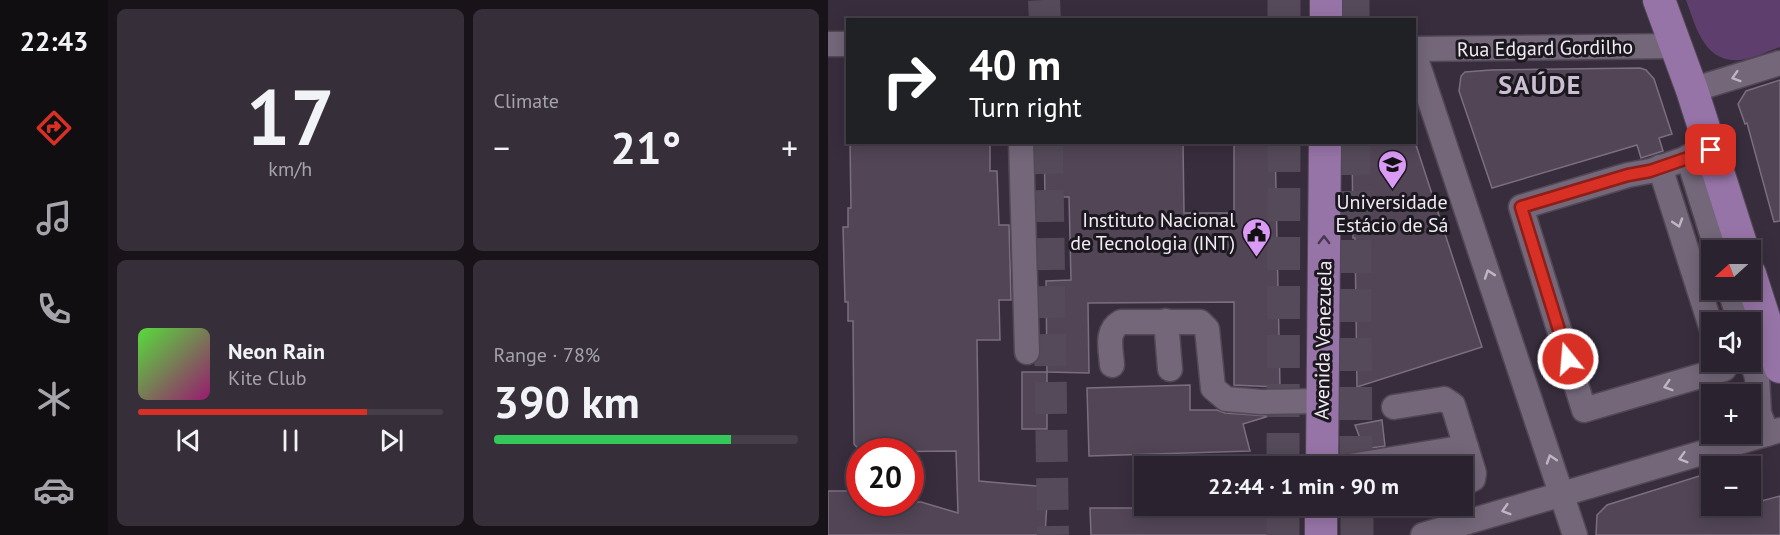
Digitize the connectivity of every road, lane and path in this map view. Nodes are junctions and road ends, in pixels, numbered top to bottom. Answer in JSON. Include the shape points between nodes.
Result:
{"nodes":[{"id":1,"x":1326,"y":0,"type":"edge"},
{"id":2,"x":1659,"y":0,"type":"edge"},
{"id":3,"x":1326,"y":18,"type":"edge"},
{"id":4,"x":828,"y":44,"type":"edge"},
{"id":5,"x":846,"y":44,"type":"edge"},
{"id":6,"x":1676,"y":46,"type":"junction"},
{"id":7,"x":1416,"y":51,"type":"edge"},
{"id":8,"x":1416,"y":57,"type":"edge"},
{"id":9,"x":1780,"y":63,"type":"edge"},
{"id":10,"x":1692,"y":90,"type":"junction"},
{"id":11,"x":1021,"y":144,"type":"edge"},
{"id":12,"x":1325,"y":144,"type":"edge"},
{"id":13,"x":1700,"y":154,"type":"junction"},
{"id":14,"x":1660,"y":168,"type":"junction"},
{"id":15,"x":1715,"y":240,"type":"edge"},
{"id":16,"x":1739,"y":240,"type":"edge"},
{"id":17,"x":1758,"y":300,"type":"edge"},
{"id":18,"x":1706,"y":312,"type":"edge"},
{"id":19,"x":1166,"y":321,"type":"junction"},
{"id":20,"x":1027,"y":352,"type":"dead end"},
{"id":21,"x":1112,"y":365,"type":"dead end"},
{"id":22,"x":1780,"y":367,"type":"edge"},
{"id":23,"x":1170,"y":369,"type":"dead end"},
{"id":24,"x":1714,"y":372,"type":"edge"},
{"id":25,"x":1755,"y":372,"type":"edge"},
{"id":26,"x":1322,"y":401,"type":"junction"},
{"id":27,"x":1394,"y":407,"type":"dead end"},
{"id":28,"x":1773,"y":432,"type":"edge"},
{"id":29,"x":1466,"y":447,"type":"junction"},
{"id":30,"x":1322,"y":456,"type":"edge"},
{"id":31,"x":1421,"y":456,"type":"edge"},
{"id":32,"x":1469,"y":456,"type":"edge"},
{"id":33,"x":1562,"y":493,"type":"junction"},
{"id":34,"x":1321,"y":516,"type":"edge"},
{"id":35,"x":1321,"y":535,"type":"edge"},
{"id":36,"x":1423,"y":535,"type":"edge"},
{"id":37,"x":1575,"y":535,"type":"edge"}],
"edges":[{"from":1,"to":3,"type":"main road"},
{"from":2,"to":6,"type":"main road"},
{"from":4,"to":5,"type":"street"},
{"from":6,"to":7,"type":"street","name":"Rua Edgard Gordilho"},
{"from":6,"to":10,"type":"main road"},
{"from":33,"to":8,"type":"street","one_way":true},
{"from":9,"to":10,"type":"street","one_way":true},
{"from":10,"to":13,"type":"main road"},
{"from":11,"to":20,"type":"street"},
{"from":26,"to":12,"type":"main road","name":"Avenida Venezuela","one_way":true},
{"from":13,"to":14,"type":"street"},
{"from":13,"to":15,"type":"street"},
{"from":13,"to":16,"type":"main road"},
{"from":14,"to":18,"type":"street","one_way":true},
{"from":24,"to":14,"type":"street","one_way":true,"via":[[1584,410],[1521,207]]},
{"from":17,"to":22,"type":"main road"},
{"from":19,"to":21,"type":"street","via":[[1120,322],[1113,326]]},
{"from":19,"to":23,"type":"street"},
{"from":19,"to":26,"type":"street","via":[[1200,322],[1207,329],[1213,388],[1226,399]]},
{"from":25,"to":28,"type":"street","via":[[1759,413]]},
{"from":26,"to":30,"type":"main road","name":"Avenida Venezuela"},
{"from":27,"to":29,"type":"street","via":[[1444,399],[1453,405]]},
{"from":28,"to":33,"type":"street","one_way":true},
{"from":29,"to":31,"type":"street"},
{"from":29,"to":32,"type":"street"},
{"from":33,"to":36,"type":"street","one_way":true},
{"from":33,"to":37,"type":"street"},
{"from":34,"to":35,"type":"main road"}]}
